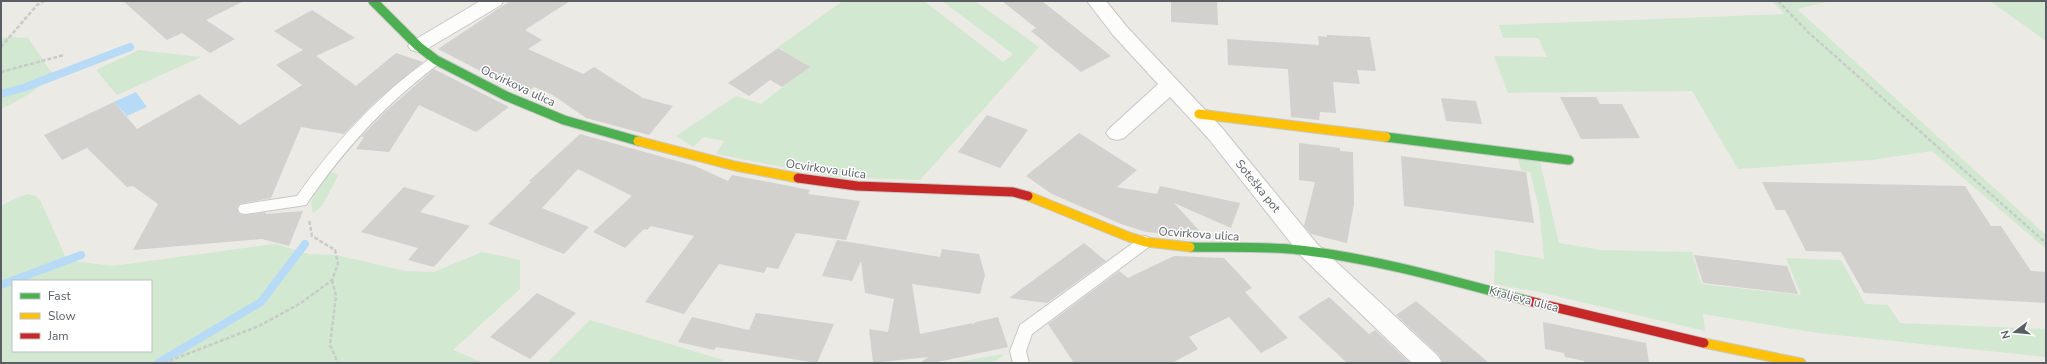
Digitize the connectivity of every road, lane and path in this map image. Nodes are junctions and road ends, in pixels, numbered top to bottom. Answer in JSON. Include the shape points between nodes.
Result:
{"nodes":[{"id":1,"x":44,"y":1,"type":"edge"},
{"id":2,"x":373,"y":1,"type":"edge"},
{"id":3,"x":494,"y":1,"type":"edge"},
{"id":4,"x":1096,"y":1,"type":"edge"},
{"id":5,"x":1778,"y":1,"type":"edge"},
{"id":6,"x":418,"y":46,"type":"junction"},
{"id":7,"x":1,"y":47,"type":"edge"},
{"id":8,"x":64,"y":55,"type":"dead end"},
{"id":9,"x":436,"y":60,"type":"junction"},
{"id":10,"x":1,"y":72,"type":"edge"},
{"id":11,"x":1170,"y":85,"type":"junction"},
{"id":12,"x":1199,"y":114,"type":"junction"},
{"id":13,"x":1117,"y":133,"type":"dead end"},
{"id":14,"x":1569,"y":160,"type":"dead end"},
{"id":15,"x":301,"y":201,"type":"junction"},
{"id":16,"x":245,"y":209,"type":"dead end"},
{"id":17,"x":1145,"y":242,"type":"junction"},
{"id":18,"x":2046,"y":243,"type":"edge"},
{"id":19,"x":1310,"y":251,"type":"junction"},
{"id":20,"x":332,"y":280,"type":"junction"},
{"id":21,"x":1741,"y":357,"type":"edge"},
{"id":22,"x":164,"y":363,"type":"edge"},
{"id":23,"x":338,"y":363,"type":"edge"},
{"id":24,"x":1021,"y":363,"type":"edge"},
{"id":25,"x":1429,"y":363,"type":"edge"},
{"id":26,"x":1801,"y":363,"type":"edge"}],
"edges":[{"from":1,"to":7,"type":"path","via":[[37,5]]},
{"from":2,"to":6,"type":"street","name":"Ocvirkova ulica"},
{"from":3,"to":6,"type":"street"},
{"from":4,"to":11,"type":"street","name":"Soteška pot"},
{"from":5,"to":18,"type":"path","via":[[1808,32]]},
{"from":6,"to":9,"type":"street","name":"Ocvirkova ulica"},
{"from":8,"to":10,"type":"path"},
{"from":9,"to":15,"type":"lane","via":[[408,79],[374,110],[326,164]]},
{"from":9,"to":17,"type":"street","name":"Ocvirkova ulica","via":[[506,96],[564,120],[654,146],[734,166],[814,181],[857,186],[995,191],[1028,195],[1057,206],[1100,228]]},
{"from":11,"to":12,"type":"street","name":"Soteška pot"},
{"from":11,"to":13,"type":"street"},
{"from":12,"to":14,"type":"street"},
{"from":12,"to":19,"type":"street","name":"Soteška pot"},
{"from":15,"to":16,"type":"lane"},
{"from":15,"to":20,"type":"path","via":[[307,210],[312,236],[335,250],[338,264]]},
{"from":17,"to":19,"type":"street","name":"Ocvirkova ulica","via":[[1176,247]]},
{"from":17,"to":24,"type":"lane","via":[[1026,330],[1018,351]]},
{"from":19,"to":21,"type":"street","name":"Kraljeva ulica","via":[[1386,265]]},
{"from":19,"to":25,"type":"street","name":"Soteška pot"},
{"from":20,"to":22,"type":"path","via":[[301,303],[259,326]]},
{"from":20,"to":23,"type":"path","via":[[336,296],[330,345]]},
{"from":21,"to":26,"type":"street","name":"Kraljeva ulica"}]}
